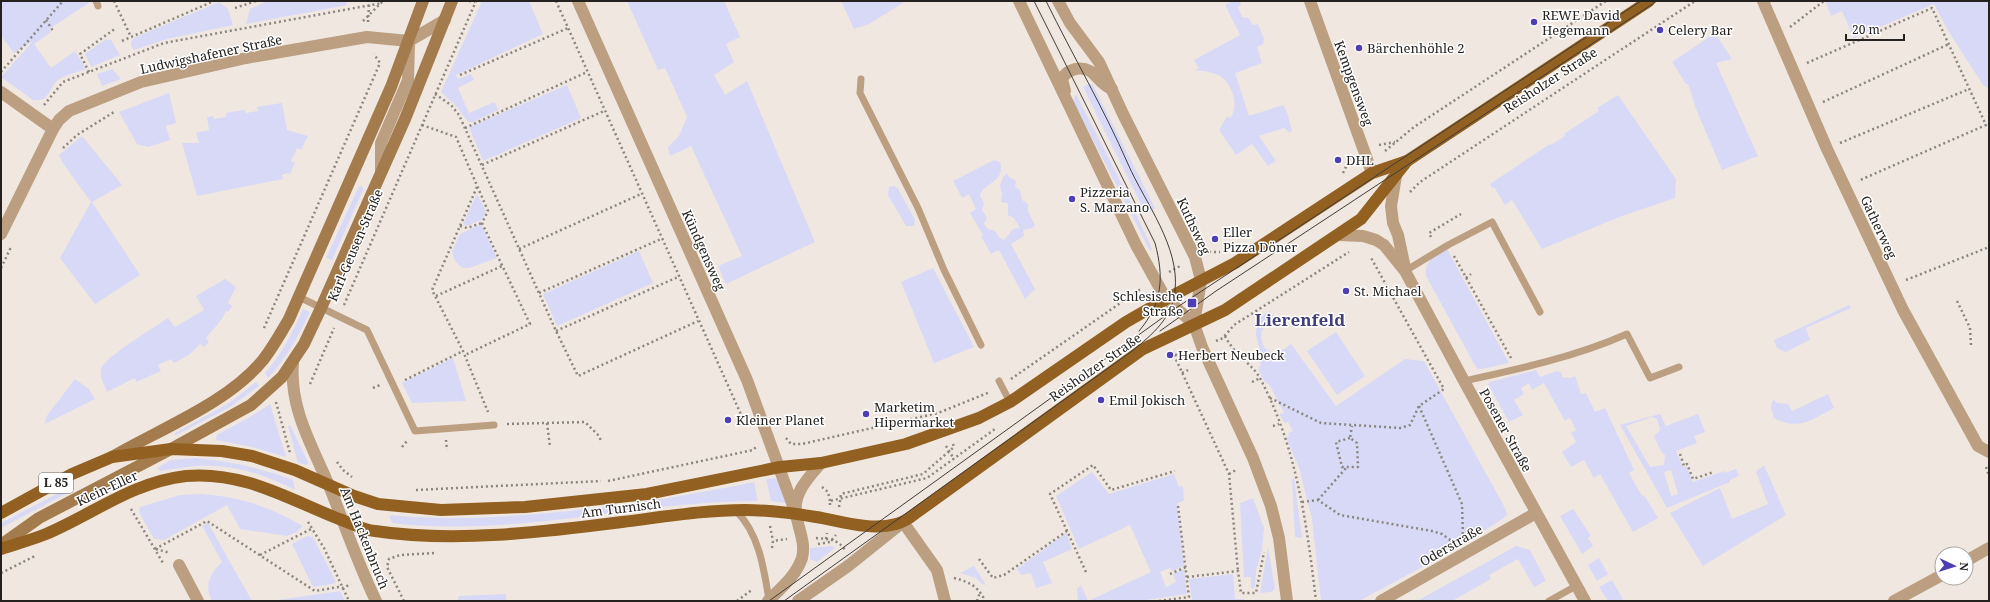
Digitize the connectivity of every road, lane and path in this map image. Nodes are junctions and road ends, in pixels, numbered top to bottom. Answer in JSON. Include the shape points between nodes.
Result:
{"nodes":[{"id":1,"x":63,"y":1,"type":"edge"},
{"id":2,"x":114,"y":1,"type":"edge"},
{"id":3,"x":214,"y":1,"type":"edge"},
{"id":4,"x":256,"y":1,"type":"edge"},
{"id":5,"x":423,"y":1,"type":"edge"},
{"id":6,"x":452,"y":1,"type":"edge"},
{"id":7,"x":469,"y":1,"type":"edge"},
{"id":8,"x":556,"y":1,"type":"edge"},
{"id":9,"x":578,"y":1,"type":"edge"},
{"id":10,"x":1019,"y":1,"type":"edge"},
{"id":11,"x":1058,"y":1,"type":"edge"},
{"id":12,"x":1310,"y":1,"type":"edge"},
{"id":13,"x":1606,"y":1,"type":"edge"},
{"id":14,"x":1649,"y":1,"type":"edge"},
{"id":15,"x":1695,"y":1,"type":"edge"},
{"id":16,"x":1763,"y":1,"type":"edge"},
{"id":17,"x":1824,"y":1,"type":"edge"},
{"id":18,"x":382,"y":2,"type":"edge"},
{"id":19,"x":476,"y":2,"type":"edge"},
{"id":20,"x":369,"y":5,"type":"junction"},
{"id":21,"x":235,"y":8,"type":"dead end"},
{"id":22,"x":368,"y":15,"type":"junction"},
{"id":23,"x":46,"y":20,"type":"junction"},
{"id":24,"x":445,"y":20,"type":"junction"},
{"id":25,"x":368,"y":25,"type":"dead end"},
{"id":26,"x":116,"y":28,"type":"dead end"},
{"id":27,"x":568,"y":28,"type":"junction"},
{"id":28,"x":53,"y":31,"type":"dead end"},
{"id":29,"x":1778,"y":35,"type":"junction"},
{"id":30,"x":130,"y":37,"type":"junction"},
{"id":31,"x":122,"y":40,"type":"dead end"},
{"id":32,"x":409,"y":41,"type":"junction"},
{"id":33,"x":1949,"y":44,"type":"junction"},
{"id":34,"x":370,"y":54,"type":"dead end"},
{"id":35,"x":1793,"y":69,"type":"junction"},
{"id":36,"x":1,"y":72,"type":"edge"},
{"id":37,"x":89,"y":72,"type":"junction"},
{"id":38,"x":587,"y":72,"type":"junction"},
{"id":39,"x":460,"y":75,"type":"dead end"},
{"id":40,"x":861,"y":79,"type":"dead end"},
{"id":41,"x":1969,"y":89,"type":"junction"},
{"id":42,"x":1113,"y":90,"type":"junction"},
{"id":43,"x":1,"y":92,"type":"edge"},
{"id":44,"x":435,"y":94,"type":"junction"},
{"id":45,"x":1068,"y":106,"type":"junction"},
{"id":46,"x":1810,"y":108,"type":"junction"},
{"id":47,"x":41,"y":109,"type":"dead end"},
{"id":48,"x":119,"y":109,"type":"dead end"},
{"id":49,"x":604,"y":110,"type":"junction"},
{"id":50,"x":422,"y":125,"type":"junction"},
{"id":51,"x":465,"y":128,"type":"junction"},
{"id":52,"x":52,"y":129,"type":"junction"},
{"id":53,"x":1396,"y":142,"type":"junction"},
{"id":54,"x":1376,"y":145,"type":"dead end"},
{"id":55,"x":1398,"y":145,"type":"dead end"},
{"id":56,"x":1828,"y":149,"type":"junction"},
{"id":57,"x":1386,"y":150,"type":"dead end"},
{"id":58,"x":60,"y":152,"type":"dead end"},
{"id":59,"x":1351,"y":157,"type":"dead end"},
{"id":60,"x":1407,"y":161,"type":"junction"},
{"id":61,"x":482,"y":165,"type":"junction"},
{"id":62,"x":381,"y":172,"type":"junction"},
{"id":63,"x":1372,"y":173,"type":"junction"},
{"id":64,"x":1396,"y":176,"type":"junction"},
{"id":65,"x":1339,"y":177,"type":"dead end"},
{"id":66,"x":1416,"y":177,"type":"dead end"},
{"id":67,"x":477,"y":187,"type":"junction"},
{"id":68,"x":1845,"y":187,"type":"junction"},
{"id":69,"x":641,"y":194,"type":"junction"},
{"id":70,"x":1461,"y":214,"type":"dead end"},
{"id":71,"x":482,"y":223,"type":"junction"},
{"id":72,"x":460,"y":226,"type":"junction"},
{"id":73,"x":1,"y":234,"type":"edge"},
{"id":74,"x":1338,"y":235,"type":"junction"},
{"id":75,"x":1431,"y":237,"type":"dead end"},
{"id":76,"x":661,"y":239,"type":"junction"},
{"id":77,"x":13,"y":244,"type":"dead end"},
{"id":78,"x":1448,"y":245,"type":"junction"},
{"id":79,"x":1989,"y":247,"type":"edge"},
{"id":80,"x":520,"y":248,"type":"junction"},
{"id":81,"x":1372,"y":249,"type":"dead end"},
{"id":82,"x":1352,"y":250,"type":"dead end"},
{"id":83,"x":1206,"y":252,"type":"dead end"},
{"id":84,"x":1222,"y":252,"type":"dead end"},
{"id":85,"x":502,"y":266,"type":"junction"},
{"id":86,"x":1,"y":268,"type":"edge"},
{"id":87,"x":1405,"y":271,"type":"junction"},
{"id":88,"x":1471,"y":274,"type":"dead end"},
{"id":89,"x":678,"y":277,"type":"junction"},
{"id":90,"x":1466,"y":278,"type":"junction"},
{"id":91,"x":1201,"y":280,"type":"junction"},
{"id":92,"x":1146,"y":286,"type":"dead end"},
{"id":93,"x":1891,"y":286,"type":"junction"},
{"id":94,"x":540,"y":293,"type":"junction"},
{"id":95,"x":436,"y":296,"type":"junction"},
{"id":96,"x":298,"y":297,"type":"junction"},
{"id":97,"x":1166,"y":298,"type":"junction"},
{"id":98,"x":1957,"y":301,"type":"dead end"},
{"id":99,"x":322,"y":308,"type":"junction"},
{"id":100,"x":1540,"y":312,"type":"dead end"},
{"id":101,"x":339,"y":316,"type":"junction"},
{"id":102,"x":698,"y":321,"type":"junction"},
{"id":103,"x":1194,"y":324,"type":"junction"},
{"id":104,"x":1499,"y":326,"type":"dead end"},
{"id":105,"x":1495,"y":329,"type":"junction"},
{"id":106,"x":556,"y":331,"type":"junction"},
{"id":107,"x":262,"y":332,"type":"dead end"},
{"id":108,"x":981,"y":345,"type":"dead end"},
{"id":109,"x":1971,"y":345,"type":"dead end"},
{"id":110,"x":463,"y":351,"type":"junction"},
{"id":111,"x":1174,"y":354,"type":"dead end"},
{"id":112,"x":464,"y":355,"type":"junction"},
{"id":113,"x":293,"y":363,"type":"junction"},
{"id":114,"x":1679,"y":367,"type":"dead end"},
{"id":115,"x":1188,"y":370,"type":"dead end"},
{"id":116,"x":1517,"y":370,"type":"junction"},
{"id":117,"x":1182,"y":373,"type":"junction"},
{"id":118,"x":1260,"y":378,"type":"junction"},
{"id":119,"x":1464,"y":381,"type":"junction"},
{"id":120,"x":1252,"y":382,"type":"dead end"},
{"id":121,"x":1000,"y":383,"type":"junction"},
{"id":122,"x":393,"y":385,"type":"junction"},
{"id":123,"x":310,"y":388,"type":"dead end"},
{"id":124,"x":1270,"y":398,"type":"junction"},
{"id":125,"x":275,"y":400,"type":"dead end"},
{"id":126,"x":1010,"y":402,"type":"junction"},
{"id":127,"x":1419,"y":406,"type":"junction"},
{"id":128,"x":744,"y":421,"type":"dead end"},
{"id":129,"x":547,"y":423,"type":"junction"},
{"id":130,"x":1279,"y":424,"type":"junction"},
{"id":131,"x":494,"y":425,"type":"junction"},
{"id":132,"x":1273,"y":426,"type":"dead end"},
{"id":133,"x":1352,"y":426,"type":"junction"},
{"id":134,"x":780,"y":438,"type":"dead end"},
{"id":135,"x":1350,"y":438,"type":"junction"},
{"id":136,"x":601,"y":441,"type":"dead end"},
{"id":137,"x":952,"y":442,"type":"dead end"},
{"id":138,"x":752,"y":443,"type":"dead end"},
{"id":139,"x":945,"y":443,"type":"dead end"},
{"id":140,"x":757,"y":446,"type":"dead end"},
{"id":141,"x":550,"y":447,"type":"dead end"},
{"id":142,"x":171,"y":449,"type":"junction"},
{"id":143,"x":753,"y":450,"type":"junction"},
{"id":144,"x":1989,"y":452,"type":"edge"},
{"id":145,"x":1680,"y":454,"type":"dead end"},
{"id":146,"x":112,"y":457,"type":"junction"},
{"id":147,"x":335,"y":459,"type":"dead end"},
{"id":148,"x":954,"y":459,"type":"dead end"},
{"id":149,"x":292,"y":460,"type":"dead end"},
{"id":150,"x":821,"y":463,"type":"junction"},
{"id":151,"x":780,"y":467,"type":"junction"},
{"id":152,"x":1346,"y":467,"type":"junction"},
{"id":153,"x":1236,"y":470,"type":"dead end"},
{"id":154,"x":1175,"y":471,"type":"dead end"},
{"id":155,"x":1714,"y":472,"type":"dead end"},
{"id":156,"x":1229,"y":474,"type":"junction"},
{"id":157,"x":357,"y":481,"type":"dead end"},
{"id":158,"x":819,"y":485,"type":"dead end"},
{"id":159,"x":329,"y":486,"type":"junction"},
{"id":160,"x":408,"y":490,"type":"dead end"},
{"id":161,"x":1318,"y":500,"type":"junction"},
{"id":162,"x":830,"y":501,"type":"dead end"},
{"id":163,"x":1302,"y":502,"type":"junction"},
{"id":164,"x":130,"y":506,"type":"dead end"},
{"id":165,"x":1178,"y":506,"type":"dead end"},
{"id":166,"x":839,"y":509,"type":"dead end"},
{"id":167,"x":736,"y":510,"type":"junction"},
{"id":168,"x":1,"y":513,"type":"edge"},
{"id":169,"x":1536,"y":513,"type":"junction"},
{"id":170,"x":796,"y":514,"type":"junction"},
{"id":171,"x":343,"y":520,"type":"junction"},
{"id":172,"x":302,"y":521,"type":"dead end"},
{"id":173,"x":903,"y":522,"type":"junction"},
{"id":174,"x":770,"y":524,"type":"dead end"},
{"id":175,"x":311,"y":529,"type":"junction"},
{"id":176,"x":1067,"y":531,"type":"junction"},
{"id":177,"x":836,"y":534,"type":"dead end"},
{"id":178,"x":810,"y":538,"type":"dead end"},
{"id":179,"x":833,"y":540,"type":"junction"},
{"id":180,"x":773,"y":541,"type":"dead end"},
{"id":181,"x":816,"y":544,"type":"dead end"},
{"id":182,"x":842,"y":544,"type":"dead end"},
{"id":183,"x":1,"y":545,"type":"edge"},
{"id":184,"x":1989,"y":548,"type":"edge"},
{"id":185,"x":1,"y":549,"type":"edge"},
{"id":186,"x":155,"y":549,"type":"junction"},
{"id":187,"x":161,"y":550,"type":"dead end"},
{"id":188,"x":41,"y":553,"type":"dead end"},
{"id":189,"x":1464,"y":554,"type":"junction"},
{"id":190,"x":260,"y":555,"type":"junction"},
{"id":191,"x":400,"y":555,"type":"dead end"},
{"id":192,"x":1974,"y":556,"type":"edge"},
{"id":193,"x":979,"y":559,"type":"dead end"},
{"id":194,"x":179,"y":565,"type":"dead end"},
{"id":195,"x":387,"y":567,"type":"junction"},
{"id":196,"x":1186,"y":567,"type":"junction"},
{"id":197,"x":380,"y":570,"type":"dead end"},
{"id":198,"x":1238,"y":570,"type":"junction"},
{"id":199,"x":1086,"y":572,"type":"dead end"},
{"id":200,"x":1,"y":573,"type":"edge"},
{"id":201,"x":938,"y":574,"type":"junction"},
{"id":202,"x":1170,"y":574,"type":"dead end"},
{"id":203,"x":1187,"y":577,"type":"junction"},
{"id":204,"x":1934,"y":579,"type":"edge"},
{"id":205,"x":347,"y":586,"type":"dead end"},
{"id":206,"x":1576,"y":586,"type":"junction"},
{"id":207,"x":343,"y":588,"type":"junction"},
{"id":208,"x":980,"y":591,"type":"junction"},
{"id":209,"x":1256,"y":593,"type":"dead end"},
{"id":210,"x":984,"y":599,"type":"dead end"},
{"id":211,"x":768,"y":600,"type":"edge"},
{"id":212,"x":198,"y":601,"type":"edge"},
{"id":213,"x":349,"y":601,"type":"edge"},
{"id":214,"x":376,"y":601,"type":"edge"},
{"id":215,"x":404,"y":601,"type":"edge"},
{"id":216,"x":798,"y":601,"type":"edge"},
{"id":217,"x":945,"y":601,"type":"edge"},
{"id":218,"x":977,"y":601,"type":"edge"},
{"id":219,"x":1159,"y":601,"type":"edge"},
{"id":220,"x":1287,"y":601,"type":"edge"},
{"id":221,"x":1316,"y":601,"type":"edge"},
{"id":222,"x":1381,"y":601,"type":"edge"},
{"id":223,"x":1549,"y":601,"type":"edge"},
{"id":224,"x":1585,"y":601,"type":"edge"},
{"id":225,"x":1894,"y":601,"type":"edge"}],
"edges":[{"from":1,"to":23,"type":"path"},
{"from":2,"to":30,"type":"path"},
{"from":3,"to":30,"type":"path"},
{"from":4,"to":21,"type":"path"},
{"from":5,"to":32,"type":"main road","number":"L 85"},
{"from":6,"to":24,"type":"main road","name":"Karl-Geusen-Straße","number":"L 85"},
{"from":7,"to":19,"type":"path"},
{"from":8,"to":27,"type":"path"},
{"from":9,"to":151,"type":"street","name":"Kündgensweg","via":[[747,380]]},
{"from":10,"to":45,"type":"street"},
{"from":11,"to":42,"type":"street","name":"Kuthsweg","via":[[1070,23],[1096,57]]},
{"from":12,"to":63,"type":"street","name":"Kempgensweg"},
{"from":13,"to":53,"type":"path","via":[[1414,127]]},
{"from":14,"to":60,"type":"main road","name":"Reisholzer Straße"},
{"from":15,"to":66,"type":"path","name":"Reisholzer Straße","via":[[1420,182]]},
{"from":16,"to":29,"type":"street","name":"Gatherweg"},
{"from":17,"to":29,"type":"path"},
{"from":18,"to":20,"type":"path","name":"Ludwigshafener Straße"},
{"from":18,"to":22,"type":"path"},
{"from":19,"to":44,"type":"path","name":"Karl-Geusen-Straße"},
{"from":20,"to":22,"type":"path"},
{"from":20,"to":37,"type":"path","name":"Ludwigshafener Straße","via":[[164,43]]},
{"from":22,"to":25,"type":"path"},
{"from":23,"to":28,"type":"path"},
{"from":23,"to":36,"type":"path"},
{"from":24,"to":32,"type":"street"},
{"from":24,"to":62,"type":"main road","name":"Karl-Geusen-Straße","number":"L 85"},
{"from":26,"to":37,"type":"path","via":[[80,54]]},
{"from":27,"to":38,"type":"path"},
{"from":27,"to":39,"type":"path"},
{"from":29,"to":35,"type":"street","name":"Gatherweg"},
{"from":30,"to":31,"type":"path"},
{"from":32,"to":52,"type":"street","name":"Ludwigshafener Straße","via":[[367,37],[246,58],[142,82],[70,111]]},
{"from":32,"to":62,"type":"street","via":[[408,80],[382,143]]},
{"from":32,"to":96,"type":"main road","number":"L 85"},
{"from":33,"to":35,"type":"path","via":[[1932,8]]},
{"from":33,"to":41,"type":"path"},
{"from":33,"to":46,"type":"path"},
{"from":34,"to":107,"type":"path","via":[[374,54],[380,63]]},
{"from":35,"to":46,"type":"street","name":"Gatherweg"},
{"from":37,"to":47,"type":"path","name":"Ludwigshafener Straße","via":[[63,82]]},
{"from":38,"to":49,"type":"path"},
{"from":38,"to":51,"type":"path"},
{"from":40,"to":108,"type":"lane","via":[[860,93],[918,208],[944,270]]},
{"from":41,"to":56,"type":"path"},
{"from":41,"to":68,"type":"path","via":[[1986,125]]},
{"from":42,"to":45,"type":"street","via":[[1102,85],[1089,71],[1072,70],[1062,79]]},
{"from":42,"to":91,"type":"street","name":"Kuthsweg","via":[[1195,257]]},
{"from":43,"to":52,"type":"street"},
{"from":44,"to":50,"type":"path","name":"Karl-Geusen-Straße"},
{"from":44,"to":51,"type":"path","via":[[451,105]]},
{"from":45,"to":97,"type":"street","via":[[1136,245]]},
{"from":46,"to":56,"type":"street","name":"Gatherweg"},
{"from":48,"to":58,"type":"path","via":[[77,135]]},
{"from":49,"to":61,"type":"path"},
{"from":49,"to":69,"type":"path"},
{"from":50,"to":67,"type":"path","via":[[456,137]]},
{"from":50,"to":101,"type":"path","name":"Karl-Geusen-Straße"},
{"from":51,"to":61,"type":"path"},
{"from":52,"to":73,"type":"street","name":"Ludwigshafener Straße"},
{"from":53,"to":54,"type":"path"},
{"from":53,"to":55,"type":"path"},
{"from":53,"to":57,"type":"path"},
{"from":56,"to":68,"type":"street","name":"Gatherweg"},
{"from":59,"to":65,"type":"path"},
{"from":60,"to":63,"type":"main road","name":"Reisholzer Straße"},
{"from":60,"to":64,"type":"main road","name":"Reisholzer Straße"},
{"from":61,"to":80,"type":"path"},
{"from":62,"to":99,"type":"main road","name":"Karl-Geusen-Straße","number":"L 85"},
{"from":63,"to":64,"type":"main road"},
{"from":63,"to":91,"type":"main road","name":"Reisholzer Straße","via":[[1235,263]]},
{"from":64,"to":74,"type":"main road","name":"Reisholzer Straße","via":[[1361,220]]},
{"from":64,"to":87,"type":"street","name":"Posener Straße","via":[[1391,206],[1392,217]]},
{"from":67,"to":71,"type":"path","via":[[488,211]]},
{"from":67,"to":72,"type":"path"},
{"from":68,"to":93,"type":"street","name":"Gatherweg"},
{"from":69,"to":76,"type":"path"},
{"from":69,"to":80,"type":"path"},
{"from":70,"to":75,"type":"path","via":[[1429,233]]},
{"from":71,"to":72,"type":"path","via":[[467,228]]},
{"from":71,"to":85,"type":"path"},
{"from":72,"to":95,"type":"path","via":[[432,290]]},
{"from":74,"to":87,"type":"street","name":"Posener Straße","via":[[1363,236],[1384,245]]},
{"from":74,"to":103,"type":"main road","name":"Reisholzer Straße","via":[[1225,310]]},
{"from":76,"to":89,"type":"path"},
{"from":76,"to":94,"type":"path"},
{"from":77,"to":86,"type":"path"},
{"from":78,"to":87,"type":"lane"},
{"from":78,"to":90,"type":"path"},
{"from":78,"to":100,"type":"lane","via":[[1492,222]]},
{"from":79,"to":93,"type":"path"},
{"from":80,"to":94,"type":"path"},
{"from":81,"to":127,"type":"path","via":[[1369,254],[1444,389]]},
{"from":82,"to":118,"type":"path","via":[[1234,325],[1224,337],[1230,348]]},
{"from":83,"to":84,"type":"path"},
{"from":85,"to":95,"type":"path"},
{"from":85,"to":112,"type":"path","via":[[530,324]]},
{"from":87,"to":119,"type":"street","name":"Posener Straße"},
{"from":88,"to":90,"type":"path"},
{"from":89,"to":102,"type":"path"},
{"from":89,"to":106,"type":"path"},
{"from":90,"to":105,"type":"path"},
{"from":91,"to":97,"type":"main road","name":"Reisholzer Straße"},
{"from":91,"to":103,"type":"street","name":"Kuthsweg"},
{"from":92,"to":121,"type":"path"},
{"from":93,"to":144,"type":"street","name":"Gatherweg","via":[[1978,446]]},
{"from":94,"to":106,"type":"path"},
{"from":95,"to":110,"type":"path"},
{"from":96,"to":99,"type":"lane"},
{"from":96,"to":146,"type":"main road","name":"Klein-Eller","number":"L 85","via":[[276,341],[263,360],[237,385],[224,395]]},
{"from":97,"to":103,"type":"street"},
{"from":97,"to":126,"type":"main road","name":"Reisholzer Straße","via":[[1111,331]]},
{"from":98,"to":109,"type":"path","via":[[1970,328]]},
{"from":99,"to":101,"type":"lane"},
{"from":99,"to":113,"type":"main road","name":"Karl-Geusen-Straße","number":"L 85"},
{"from":101,"to":122,"type":"lane","via":[[367,330]]},
{"from":101,"to":123,"type":"path","name":"Karl-Geusen-Straße","via":[[310,382]]},
{"from":102,"to":106,"type":"path","via":[[578,376]]},
{"from":102,"to":128,"type":"path"},
{"from":103,"to":173,"type":"main road","name":"Reisholzer Straße","via":[[1143,349]]},
{"from":103,"to":220,"type":"street","via":[[1253,458],[1271,506],[1279,538]]},
{"from":104,"to":105,"type":"path"},
{"from":105,"to":116,"type":"path"},
{"from":110,"to":112,"type":"path"},
{"from":110,"to":122,"type":"path"},
{"from":111,"to":117,"type":"path"},
{"from":112,"to":131,"type":"path"},
{"from":113,"to":142,"type":"main road","name":"Klein-Eller","number":"L 85","via":[[269,391],[251,405]]},
{"from":113,"to":159,"type":"street","name":"Karl-Geusen-Straße","via":[[291,380],[296,407]]},
{"from":114,"to":116,"type":"lane","via":[[1650,378],[1627,334],[1595,349]]},
{"from":115,"to":117,"type":"path"},
{"from":116,"to":119,"type":"lane"},
{"from":117,"to":156,"type":"path"},
{"from":118,"to":120,"type":"path"},
{"from":118,"to":124,"type":"path"},
{"from":119,"to":169,"type":"street","name":"Posener Straße"},
{"from":121,"to":126,"type":"lane"},
{"from":121,"to":134,"type":"path","via":[[973,400],[938,413],[802,444],[791,444],[785,437]]},
{"from":122,"to":131,"type":"lane","via":[[415,431]]},
{"from":124,"to":130,"type":"path"},
{"from":124,"to":133,"type":"path","via":[[1322,423]]},
{"from":125,"to":149,"type":"path"},
{"from":126,"to":150,"type":"main road","name":"Reisholzer Straße","via":[[979,418],[906,444]]},
{"from":127,"to":133,"type":"path","via":[[1410,425],[1406,427]]},
{"from":127,"to":189,"type":"path","via":[[1462,504]]},
{"from":129,"to":131,"type":"path"},
{"from":129,"to":136,"type":"path","via":[[585,422]]},
{"from":129,"to":141,"type":"path"},
{"from":130,"to":132,"type":"path"},
{"from":130,"to":163,"type":"path"},
{"from":133,"to":135,"type":"path"},
{"from":135,"to":152,"type":"path","via":[[1336,442],[1342,467]]},
{"from":135,"to":152,"type":"path","via":[[1357,443],[1358,467]]},
{"from":137,"to":166,"type":"path","via":[[954,447],[923,474],[841,494]]},
{"from":138,"to":143,"type":"path"},
{"from":139,"to":148,"type":"path"},
{"from":140,"to":143,"type":"path"},
{"from":142,"to":146,"type":"main road","name":"Klein-Eller"},
{"from":142,"to":159,"type":"main road","name":"Klein-Eller","via":[[222,451],[252,456],[295,470]]},
{"from":142,"to":183,"type":"main road","name":"Klein-Eller","number":"L 85","via":[[39,518]]},
{"from":143,"to":160,"type":"path","via":[[607,481],[453,490]]},
{"from":145,"to":155,"type":"path","via":[[1693,479]]},
{"from":146,"to":168,"type":"main road","name":"Klein-Eller","number":"L 85","via":[[72,474]]},
{"from":147,"to":157,"type":"path","via":[[343,470]]},
{"from":150,"to":151,"type":"main road","name":"Reisholzer Straße"},
{"from":150,"to":170,"type":"street","via":[[798,495]]},
{"from":151,"to":159,"type":"main road","name":"Am Turnisch","via":[[647,494],[525,507],[441,510],[389,506]]},
{"from":151,"to":170,"type":"street","name":"Kündgensweg"},
{"from":152,"to":161,"type":"path"},
{"from":153,"to":156,"type":"path"},
{"from":154,"to":176,"type":"path","via":[[1111,490],[1093,465],[1050,494]]},
{"from":156,"to":198,"type":"path"},
{"from":158,"to":162,"type":"path","via":[[828,492]]},
{"from":159,"to":171,"type":"street","name":"Am Hackenbruch"},
{"from":161,"to":163,"type":"path"},
{"from":161,"to":189,"type":"path","via":[[1340,515],[1437,532],[1455,544]]},
{"from":163,"to":221,"type":"path"},
{"from":164,"to":186,"type":"path"},
{"from":165,"to":196,"type":"path"},
{"from":167,"to":170,"type":"main road","name":"Am Turnisch"},
{"from":167,"to":171,"type":"main road","name":"Am Turnisch","via":[[680,514],[528,533],[450,536],[391,534],[371,531]]},
{"from":167,"to":211,"type":"lane","via":[[751,528],[766,579]]},
{"from":169,"to":189,"type":"street","name":"Oderstraße"},
{"from":169,"to":206,"type":"street","name":"Posener Straße"},
{"from":170,"to":173,"type":"main road","name":"Am Turnisch","via":[[864,525],[889,526]]},
{"from":170,"to":211,"type":"street","via":[[803,546],[801,559],[790,579]]},
{"from":171,"to":185,"type":"main road","name":"Klein-Eller","via":[[251,482],[231,478],[186,476],[121,495],[47,533]]},
{"from":171,"to":214,"type":"street","name":"Am Hackenbruch"},
{"from":172,"to":175,"type":"path"},
{"from":173,"to":201,"type":"street"},
{"from":173,"to":216,"type":"street","name":"Reisholzer Straße","via":[[848,566]]},
{"from":174,"to":180,"type":"path"},
{"from":175,"to":190,"type":"path"},
{"from":175,"to":207,"type":"path","via":[[324,548]]},
{"from":176,"to":193,"type":"path","via":[[1004,575],[993,578]]},
{"from":176,"to":199,"type":"path"},
{"from":177,"to":179,"type":"path"},
{"from":178,"to":179,"type":"path"},
{"from":179,"to":181,"type":"path"},
{"from":179,"to":182,"type":"path"},
{"from":184,"to":192,"type":"street"},
{"from":186,"to":187,"type":"path"},
{"from":186,"to":190,"type":"path","via":[[207,521]]},
{"from":188,"to":200,"type":"path"},
{"from":189,"to":222,"type":"street","name":"Oderstraße"},
{"from":190,"to":207,"type":"path","via":[[315,591]]},
{"from":191,"to":195,"type":"path","name":"Am Hackenbruch","via":[[389,558]]},
{"from":194,"to":212,"type":"street"},
{"from":195,"to":197,"type":"path"},
{"from":195,"to":215,"type":"path","name":"Am Hackenbruch"},
{"from":196,"to":202,"type":"path"},
{"from":196,"to":203,"type":"path"},
{"from":198,"to":203,"type":"path"},
{"from":198,"to":209,"type":"path","via":[[1241,593]]},
{"from":201,"to":208,"type":"path","via":[[968,582]]},
{"from":201,"to":217,"type":"street"},
{"from":203,"to":219,"type":"path","via":[[1189,597]]},
{"from":204,"to":225,"type":"street"},
{"from":205,"to":207,"type":"path"},
{"from":206,"to":223,"type":"lane"},
{"from":206,"to":224,"type":"street","name":"Posener Straße"},
{"from":207,"to":213,"type":"path"},
{"from":208,"to":210,"type":"path"},
{"from":208,"to":218,"type":"path"}]}
